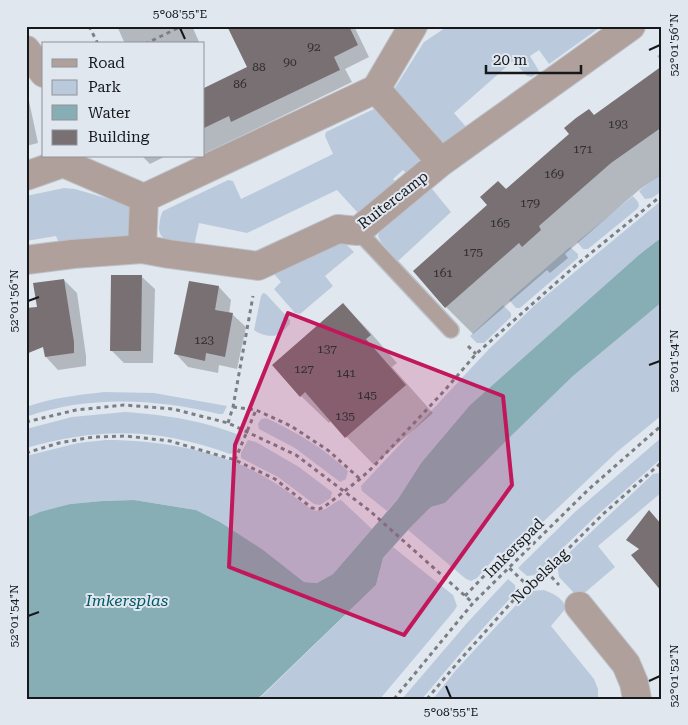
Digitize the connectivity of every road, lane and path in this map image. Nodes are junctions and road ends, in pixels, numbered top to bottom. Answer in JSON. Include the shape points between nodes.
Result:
{"nodes":[{"id":1,"x":89,"y":26,"type":"edge"},
{"id":2,"x":182,"y":26,"type":"edge"},
{"id":3,"x":413,"y":26,"type":"edge"},
{"id":4,"x":631,"y":26,"type":"edge"},
{"id":5,"x":97,"y":42,"type":"edge"},
{"id":6,"x":149,"y":42,"type":"edge"},
{"id":7,"x":26,"y":50,"type":"edge"},
{"id":8,"x":42,"y":70,"type":"edge"},
{"id":9,"x":376,"y":88,"type":"junction"},
{"id":10,"x":62,"y":160,"type":"edge"},
{"id":11,"x":441,"y":162,"type":"junction"},
{"id":12,"x":26,"y":176,"type":"edge"},
{"id":13,"x":662,"y":196,"type":"edge"},
{"id":14,"x":144,"y":198,"type":"junction"},
{"id":15,"x":358,"y":231,"type":"junction"},
{"id":16,"x":142,"y":249,"type":"junction"},
{"id":17,"x":26,"y":260,"type":"edge"},
{"id":18,"x":258,"y":266,"type":"junction"},
{"id":19,"x":451,"y":330,"type":"dead end"},
{"id":20,"x":233,"y":407,"type":"junction"},
{"id":21,"x":256,"y":410,"type":"junction"},
{"id":22,"x":26,"y":422,"type":"edge"},
{"id":23,"x":228,"y":423,"type":"junction"},
{"id":24,"x":662,"y":425,"type":"edge"},
{"id":25,"x":248,"y":431,"type":"junction"},
{"id":26,"x":26,"y":453,"type":"edge"},
{"id":27,"x":235,"y":460,"type":"junction"},
{"id":28,"x":661,"y":463,"type":"edge"},
{"id":29,"x":360,"y":479,"type":"junction"},
{"id":30,"x":343,"y":491,"type":"junction"},
{"id":31,"x":509,"y":568,"type":"junction"},
{"id":32,"x":527,"y":585,"type":"junction"},
{"id":33,"x":465,"y":596,"type":"junction"},
{"id":34,"x":473,"y":603,"type":"junction"},
{"id":35,"x":579,"y":606,"type":"dead end"},
{"id":36,"x":394,"y":699,"type":"edge"},
{"id":37,"x":427,"y":699,"type":"edge"},
{"id":38,"x":637,"y":699,"type":"edge"}],
"edges":[{"from":1,"to":5,"type":"path"},
{"from":2,"to":6,"type":"path"},
{"from":3,"to":9,"type":"street"},
{"from":4,"to":11,"type":"street","name":"Ruitercamp"},
{"from":7,"to":8,"type":"street"},
{"from":9,"to":11,"type":"street","name":"Ruitercamp"},
{"from":9,"to":14,"type":"street"},
{"from":10,"to":12,"type":"street"},
{"from":10,"to":14,"type":"street"},
{"from":11,"to":15,"type":"street","name":"Ruitercamp"},
{"from":13,"to":29,"type":"path","via":[[575,266],[476,354]]},
{"from":14,"to":16,"type":"street"},
{"from":15,"to":18,"type":"street","name":"Ruitercamp","via":[[338,229]]},
{"from":15,"to":19,"type":"lane"},
{"from":16,"to":17,"type":"street"},
{"from":16,"to":18,"type":"street"},
{"from":18,"to":20,"type":"path"},
{"from":20,"to":21,"type":"path"},
{"from":20,"to":23,"type":"path"},
{"from":21,"to":25,"type":"path"},
{"from":21,"to":29,"type":"path","via":[[291,426],[328,451]]},
{"from":22,"to":23,"type":"path","via":[[76,410],[124,405],[173,409]]},
{"from":23,"to":25,"type":"path"},
{"from":24,"to":31,"type":"path","name":"Imkerspad","via":[[589,488]]},
{"from":25,"to":27,"type":"path"},
{"from":25,"to":30,"type":"path","via":[[296,455]]},
{"from":26,"to":27,"type":"path","via":[[68,441],[126,436],[170,441]]},
{"from":27,"to":30,"type":"path","via":[[275,479],[312,508],[324,507]]},
{"from":28,"to":32,"type":"path","name":"Nobelslag"},
{"from":29,"to":30,"type":"path"},
{"from":30,"to":33,"type":"path"},
{"from":31,"to":32,"type":"path"},
{"from":31,"to":33,"type":"path","via":[[500,559]]},
{"from":31,"to":34,"type":"path","name":"Imkerspad"},
{"from":32,"to":37,"type":"path","name":"Nobelslag"},
{"from":33,"to":34,"type":"path"},
{"from":34,"to":36,"type":"path","name":"Imkerspad"},
{"from":35,"to":38,"type":"street","via":[[626,664]]}]}
